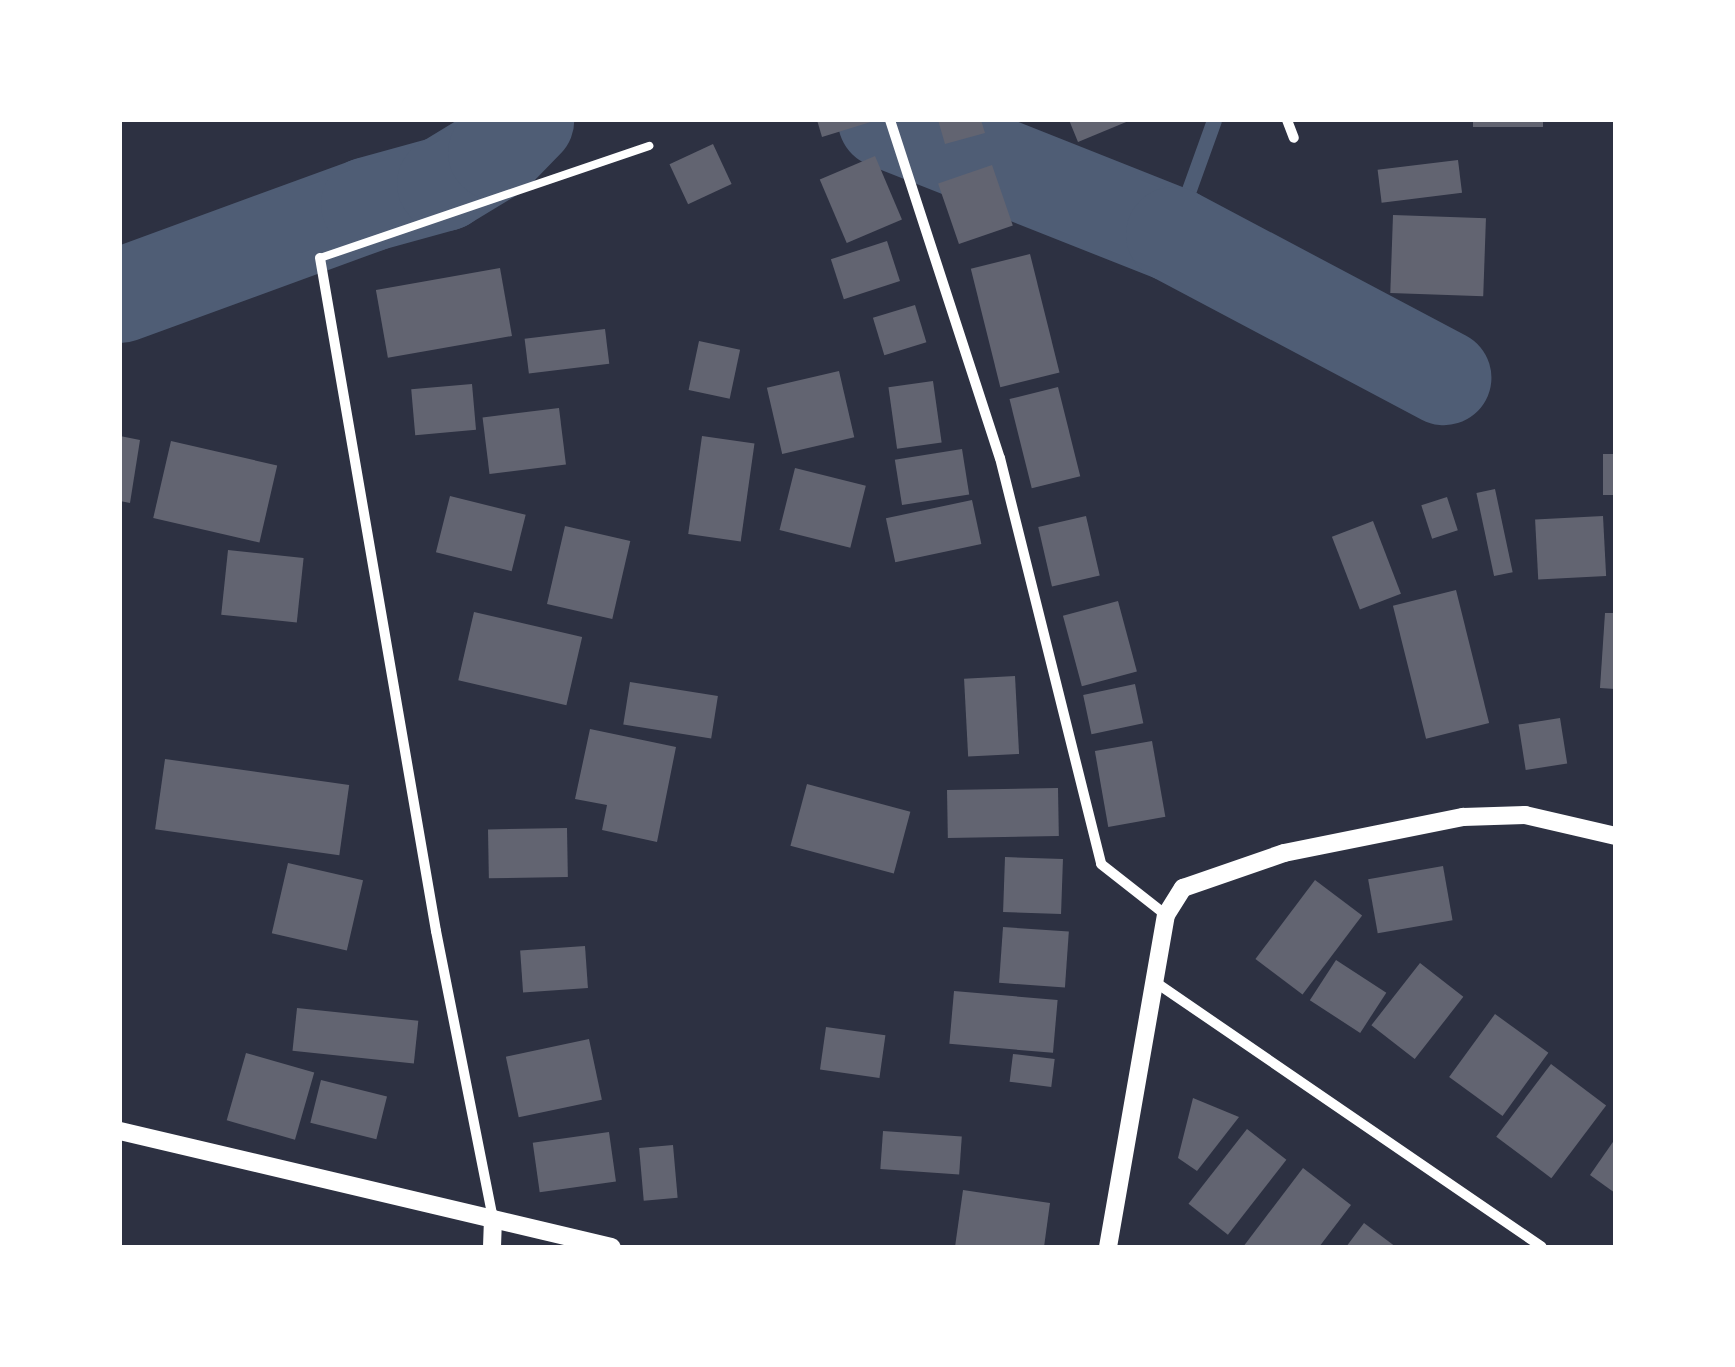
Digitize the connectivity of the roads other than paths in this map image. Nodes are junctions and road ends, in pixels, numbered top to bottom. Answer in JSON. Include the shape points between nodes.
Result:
{"nodes":[{"id":1,"x":890,"y":120,"type":"edge"},
{"id":2,"x":1287,"y":120,"type":"edge"},
{"id":3,"x":1294,"y":138,"type":"dead end"},
{"id":4,"x":649,"y":146,"type":"dead end"},
{"id":5,"x":320,"y":258,"type":"joint"},
{"id":6,"x":1615,"y":836,"type":"edge"},
{"id":7,"x":1166,"y":915,"type":"junction"},
{"id":8,"x":1158,"y":984,"type":"junction"},
{"id":9,"x":120,"y":1131,"type":"edge"},
{"id":10,"x":493,"y":1219,"type":"junction"},
{"id":11,"x":492,"y":1247,"type":"edge"},
{"id":12,"x":612,"y":1247,"type":"edge"},
{"id":13,"x":1108,"y":1247,"type":"edge"},
{"id":14,"x":1542,"y":1247,"type":"edge"}],
"edges":[{"from":1,"to":7,"type":"street","via":[[1000,458],[1101,864]]},
{"from":2,"to":3,"type":"street"},
{"from":4,"to":5,"type":"lane"},
{"from":5,"to":10,"type":"street"},
{"from":6,"to":7,"type":"street","via":[[1524,814],[1462,817],[1210,874],[1184,888]]},
{"from":7,"to":8,"type":"street"},
{"from":8,"to":13,"type":"street"},
{"from":8,"to":14,"type":"street"},
{"from":9,"to":10,"type":"street"},
{"from":10,"to":11,"type":"street"},
{"from":10,"to":12,"type":"street"}]}
